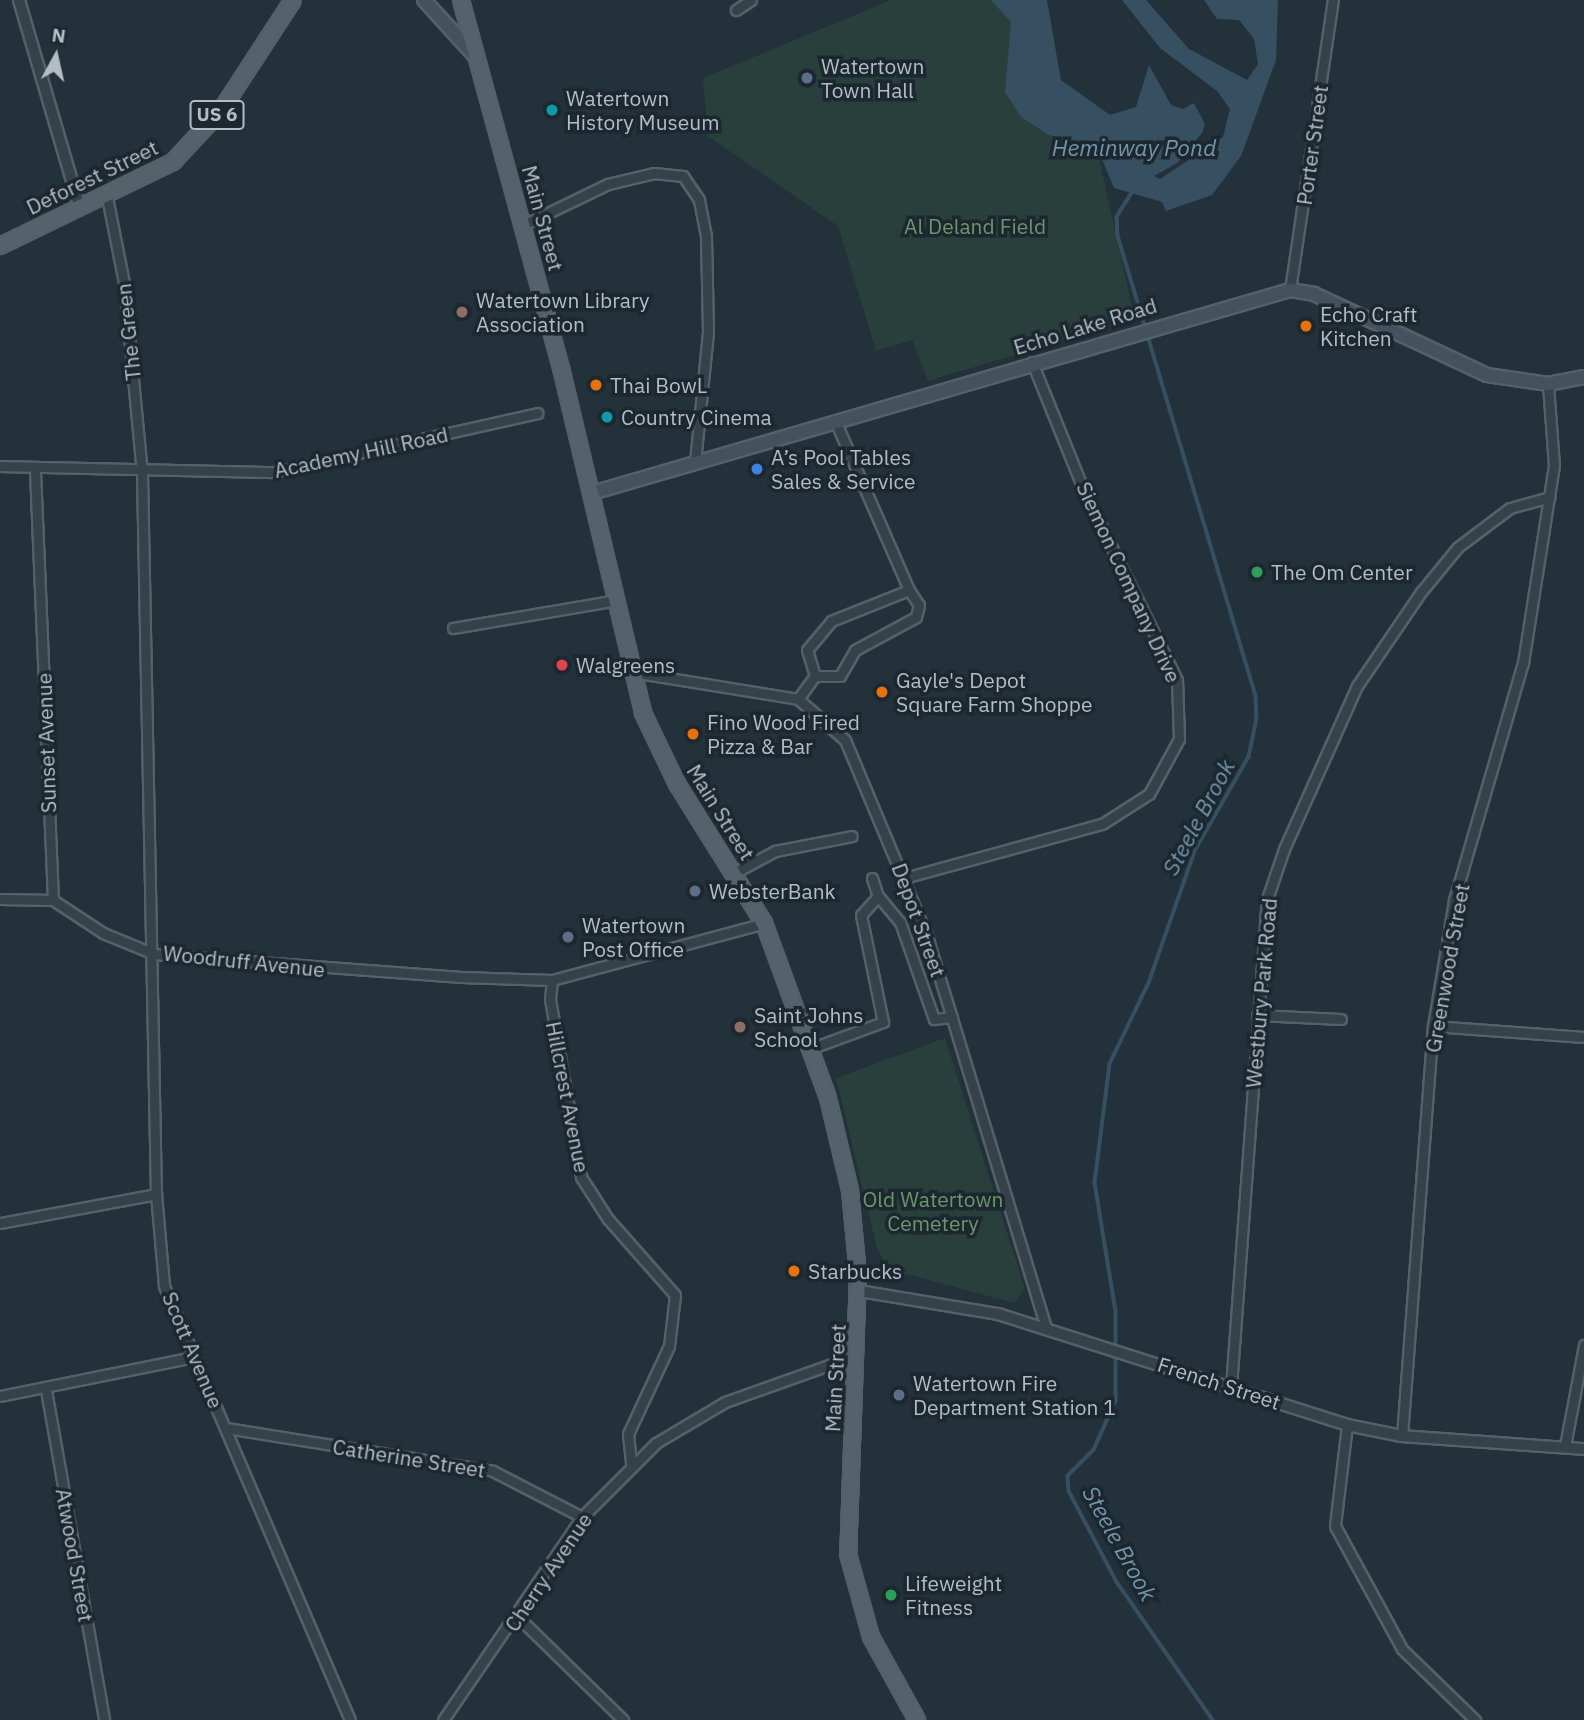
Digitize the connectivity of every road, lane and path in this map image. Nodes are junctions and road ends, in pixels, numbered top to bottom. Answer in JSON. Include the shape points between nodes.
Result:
{"nodes":[{"id":1,"x":19,"y":0,"type":"edge"},
{"id":2,"x":293,"y":0,"type":"edge"},
{"id":3,"x":424,"y":0,"type":"edge"},
{"id":4,"x":461,"y":0,"type":"edge"},
{"id":5,"x":751,"y":0,"type":"edge"},
{"id":6,"x":1333,"y":0,"type":"edge"},
{"id":7,"x":736,"y":10,"type":"dead end"},
{"id":8,"x":475,"y":56,"type":"junction"},
{"id":9,"x":106,"y":192,"type":"junction"},
{"id":10,"x":79,"y":205,"type":"junction"},
{"id":11,"x":523,"y":225,"type":"junction"},
{"id":12,"x":0,"y":246,"type":"edge"},
{"id":13,"x":1290,"y":290,"type":"junction"},
{"id":14,"x":1032,"y":362,"type":"junction"},
{"id":15,"x":1584,"y":377,"type":"edge"},
{"id":16,"x":1548,"y":384,"type":"junction"},
{"id":17,"x":537,"y":413,"type":"dead end"},
{"id":18,"x":835,"y":421,"type":"junction"},
{"id":19,"x":695,"y":462,"type":"junction"},
{"id":20,"x":0,"y":466,"type":"edge"},
{"id":21,"x":35,"y":471,"type":"junction"},
{"id":22,"x":142,"y":474,"type":"junction"},
{"id":23,"x":592,"y":493,"type":"junction"},
{"id":24,"x":1550,"y":497,"type":"junction"},
{"id":25,"x":909,"y":590,"type":"junction"},
{"id":26,"x":616,"y":600,"type":"junction"},
{"id":27,"x":453,"y":628,"type":"dead end"},
{"id":28,"x":632,"y":672,"type":"junction"},
{"id":29,"x":815,"y":676,"type":"junction"},
{"id":30,"x":798,"y":699,"type":"junction"},
{"id":31,"x":852,"y":836,"type":"dead end"},
{"id":32,"x":734,"y":873,"type":"junction"},
{"id":33,"x":872,"y":878,"type":"dead end"},
{"id":34,"x":904,"y":878,"type":"junction"},
{"id":35,"x":878,"y":896,"type":"junction"},
{"id":36,"x":0,"y":900,"type":"edge"},
{"id":37,"x":52,"y":900,"type":"junction"},
{"id":38,"x":764,"y":923,"type":"junction"},
{"id":39,"x":154,"y":954,"type":"junction"},
{"id":40,"x":552,"y":980,"type":"junction"},
{"id":41,"x":1257,"y":1016,"type":"junction"},
{"id":42,"x":952,"y":1017,"type":"junction"},
{"id":43,"x":1341,"y":1019,"type":"dead end"},
{"id":44,"x":1433,"y":1026,"type":"junction"},
{"id":45,"x":1584,"y":1037,"type":"edge"},
{"id":46,"x":812,"y":1048,"type":"junction"},
{"id":47,"x":156,"y":1194,"type":"junction"},
{"id":48,"x":0,"y":1223,"type":"edge"},
{"id":49,"x":859,"y":1291,"type":"junction"},
{"id":50,"x":1046,"y":1328,"type":"junction"},
{"id":51,"x":1584,"y":1345,"type":"edge"},
{"id":52,"x":859,"y":1354,"type":"junction"},
{"id":53,"x":194,"y":1357,"type":"junction"},
{"id":54,"x":1231,"y":1387,"type":"junction"},
{"id":55,"x":46,"y":1390,"type":"junction"},
{"id":56,"x":0,"y":1396,"type":"edge"},
{"id":57,"x":1347,"y":1425,"type":"junction"},
{"id":58,"x":226,"y":1428,"type":"junction"},
{"id":59,"x":1402,"y":1436,"type":"junction"},
{"id":60,"x":1565,"y":1446,"type":"junction"},
{"id":61,"x":1584,"y":1449,"type":"edge"},
{"id":62,"x":631,"y":1465,"type":"junction"},
{"id":63,"x":582,"y":1517,"type":"junction"},
{"id":64,"x":519,"y":1618,"type":"junction"},
{"id":65,"x":104,"y":1720,"type":"edge"},
{"id":66,"x":350,"y":1720,"type":"edge"},
{"id":67,"x":443,"y":1720,"type":"edge"},
{"id":68,"x":623,"y":1720,"type":"edge"},
{"id":69,"x":917,"y":1720,"type":"edge"},
{"id":70,"x":1475,"y":1720,"type":"edge"}],
"edges":[{"from":1,"to":10,"type":"street"},
{"from":2,"to":9,"type":"main road","name":"Deforest Street","number":"US 6","via":[[202,133],[173,162]]},
{"from":3,"to":8,"type":"main road"},
{"from":4,"to":8,"type":"main road","name":"Main Street"},
{"from":5,"to":7,"type":"street"},
{"from":6,"to":13,"type":"street","name":"Porter Street"},
{"from":8,"to":11,"type":"main road","name":"Main Street"},
{"from":9,"to":10,"type":"main road","name":"Deforest Street","number":"US 6"},
{"from":9,"to":22,"type":"street","name":"The Green","via":[[125,293]]},
{"from":10,"to":12,"type":"main road","name":"Deforest Street","number":"US 6"},
{"from":11,"to":19,"type":"street","via":[[608,184],[654,173],[683,176],[699,200],[706,236],[708,332]]},
{"from":11,"to":23,"type":"main road","name":"Main Street"},
{"from":13,"to":14,"type":"main road","name":"Echo Lake Road"},
{"from":13,"to":16,"type":"main road","name":"Echo Lake Road","via":[[1314,294],[1487,375]]},
{"from":14,"to":18,"type":"main road","name":"Echo Lake Road"},
{"from":14,"to":34,"type":"street","name":"Siemon Company Drive","via":[[1084,491],[1177,680],[1179,740],[1149,794],[1102,824]]},
{"from":15,"to":16,"type":"main road","name":"Echo Lake Road"},
{"from":16,"to":24,"type":"street","name":"Greenwood Street"},
{"from":17,"to":22,"type":"street","name":"Academy Hill Road","via":[[274,472]]},
{"from":18,"to":19,"type":"main road","name":"Echo Lake Road"},
{"from":18,"to":25,"type":"street"},
{"from":19,"to":23,"type":"main road","name":"Echo Lake Road"},
{"from":20,"to":21,"type":"street","name":"Academy Hill Road"},
{"from":21,"to":22,"type":"street","name":"Academy Hill Road"},
{"from":21,"to":37,"type":"street","name":"Sunset Avenue"},
{"from":22,"to":39,"type":"street","name":"Woodruff Avenue"},
{"from":23,"to":26,"type":"main road","name":"Main Street"},
{"from":24,"to":41,"type":"street","name":"Westbury Park Road","via":[[1510,508],[1458,547],[1357,686],[1267,899]]},
{"from":24,"to":44,"type":"street","name":"Greenwood Street","via":[[1523,663],[1454,900]]},
{"from":25,"to":29,"type":"street","via":[[831,621],[807,650]]},
{"from":25,"to":29,"type":"street","via":[[919,605],[916,617],[855,650],[840,676]]},
{"from":26,"to":27,"type":"street"},
{"from":26,"to":28,"type":"main road","name":"Main Street"},
{"from":28,"to":30,"type":"street","name":"Depot Street"},
{"from":28,"to":32,"type":"main road","name":"Main Street","via":[[652,736]]},
{"from":29,"to":30,"type":"street"},
{"from":30,"to":34,"type":"street","name":"Depot Street","via":[[829,720],[862,769]]},
{"from":31,"to":32,"type":"street","via":[[775,851]]},
{"from":32,"to":38,"type":"main road","name":"Main Street"},
{"from":33,"to":35,"type":"street"},
{"from":34,"to":42,"type":"street","name":"Depot Street"},
{"from":35,"to":42,"type":"street","via":[[900,922],[934,1019]]},
{"from":35,"to":46,"type":"street","via":[[861,915],[883,1022]]},
{"from":36,"to":37,"type":"street"},
{"from":37,"to":39,"type":"street","via":[[103,933]]},
{"from":38,"to":40,"type":"street","name":"Woodruff Avenue"},
{"from":38,"to":46,"type":"main road","name":"Main Street"},
{"from":39,"to":40,"type":"street","name":"Woodruff Avenue","via":[[362,972]]},
{"from":39,"to":47,"type":"street","name":"Scott Avenue"},
{"from":40,"to":62,"type":"street","name":"Hillcrest Avenue","via":[[550,999],[581,1177],[608,1219],[675,1295],[669,1346],[628,1434]]},
{"from":41,"to":43,"type":"street"},
{"from":41,"to":54,"type":"street","name":"Westbury Park Road"},
{"from":42,"to":50,"type":"street","name":"Depot Street"},
{"from":44,"to":45,"type":"street"},
{"from":44,"to":59,"type":"street","name":"Greenwood Street"},
{"from":46,"to":49,"type":"main road","name":"Main Street","via":[[850,1190]]},
{"from":47,"to":48,"type":"street"},
{"from":47,"to":53,"type":"street","name":"Scott Avenue","via":[[164,1286]]},
{"from":49,"to":50,"type":"street","name":"French Street","via":[[939,1301]]},
{"from":49,"to":52,"type":"main road","name":"Main Street"},
{"from":50,"to":54,"type":"street","name":"French Street"},
{"from":51,"to":60,"type":"street"},
{"from":52,"to":62,"type":"street","name":"Cherry Avenue","via":[[725,1402]]},
{"from":52,"to":69,"type":"main road","name":"Main Street","via":[[848,1554],[866,1625]]},
{"from":53,"to":55,"type":"street"},
{"from":53,"to":58,"type":"street","name":"Scott Avenue"},
{"from":54,"to":57,"type":"street","name":"French Street"},
{"from":55,"to":56,"type":"street"},
{"from":55,"to":65,"type":"street","name":"Atwood Street"},
{"from":57,"to":59,"type":"street","name":"French Street"},
{"from":57,"to":70,"type":"street","via":[[1335,1526],[1402,1649]]},
{"from":58,"to":63,"type":"street","name":"Catherine Street","via":[[493,1471],[531,1485]]},
{"from":58,"to":66,"type":"street","name":"Scott Avenue"},
{"from":59,"to":60,"type":"street","name":"French Street"},
{"from":60,"to":61,"type":"street","name":"French Street"},
{"from":62,"to":63,"type":"street","name":"Cherry Avenue"},
{"from":63,"to":64,"type":"street","name":"Cherry Avenue"},
{"from":64,"to":67,"type":"street","name":"Cherry Avenue"},
{"from":64,"to":68,"type":"street"}]}
